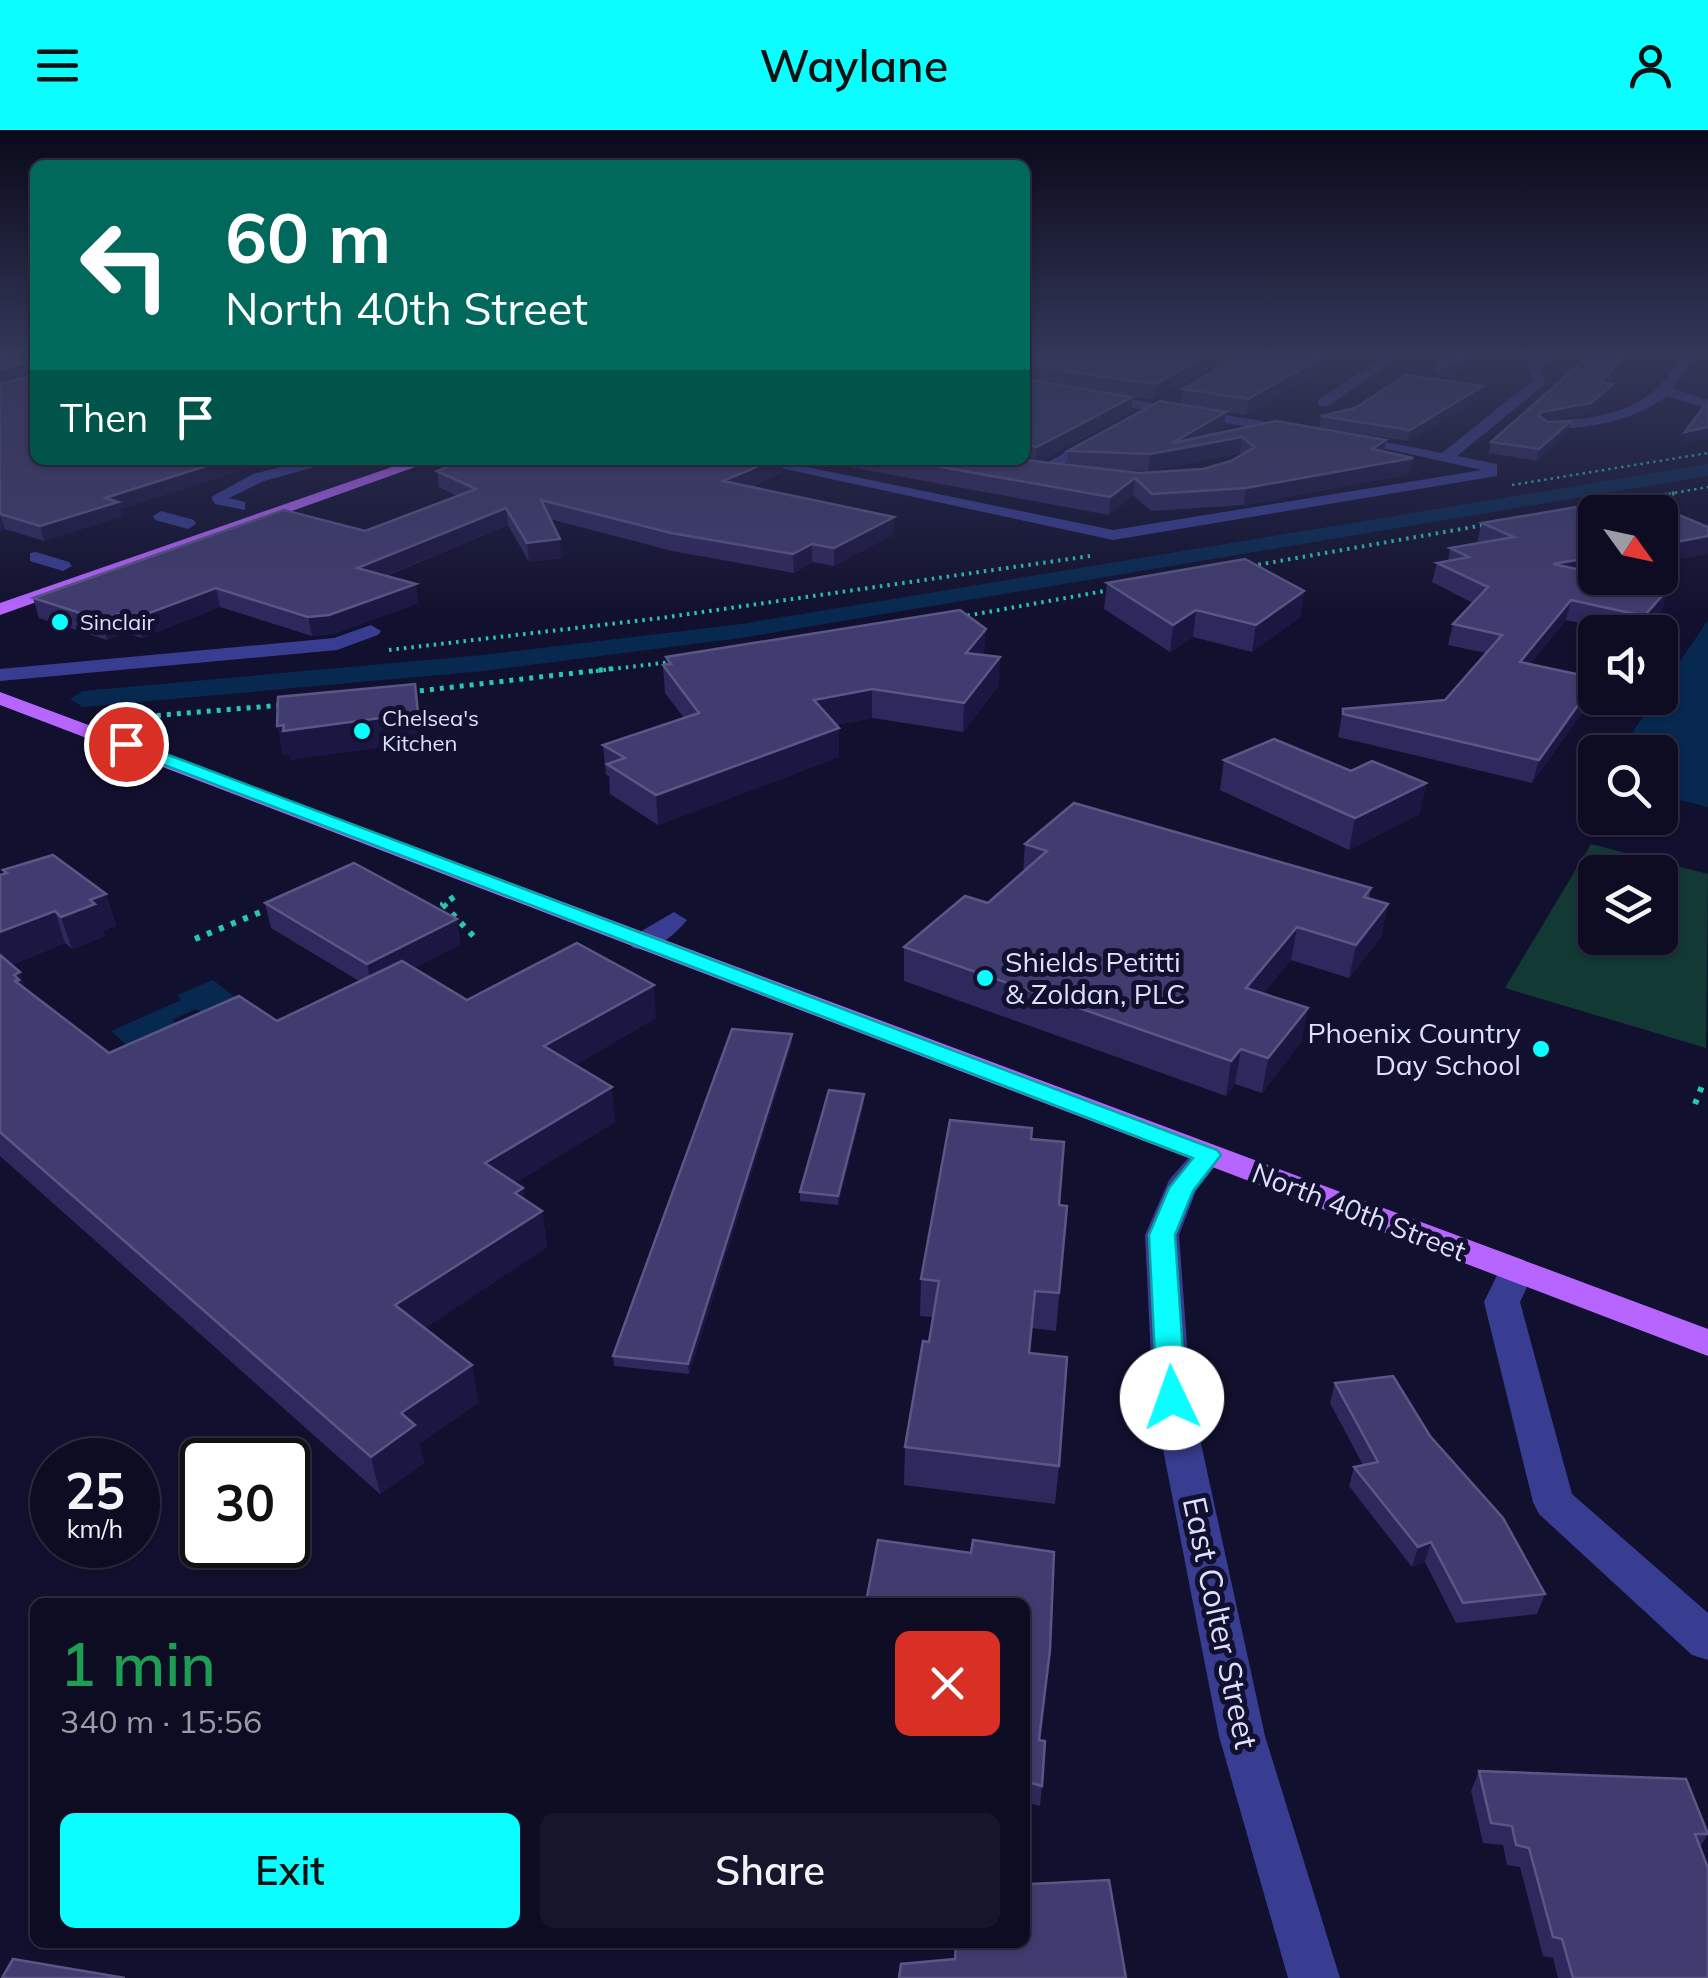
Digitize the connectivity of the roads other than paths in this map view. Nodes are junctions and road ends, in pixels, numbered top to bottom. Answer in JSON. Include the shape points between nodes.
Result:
{"nodes":[{"id":1,"x":1095,"y":441,"type":"edge"},
{"id":2,"x":1361,"y":441,"type":"edge"},
{"id":3,"x":1465,"y":441,"type":"edge"},
{"id":4,"x":1447,"y":456,"type":"junction"},
{"id":5,"x":311,"y":465,"type":"edge"},
{"id":6,"x":361,"y":465,"type":"edge"},
{"id":7,"x":371,"y":465,"type":"edge"},
{"id":8,"x":412,"y":465,"type":"edge"},
{"id":9,"x":775,"y":465,"type":"edge"},
{"id":10,"x":1020,"y":468,"type":"edge"},
{"id":11,"x":1039,"y":472,"type":"junction"},
{"id":12,"x":387,"y":474,"type":"junction"},
{"id":13,"x":1068,"y":477,"type":"edge"},
{"id":14,"x":239,"y":506,"type":"junction"},
{"id":15,"x":188,"y":524,"type":"joint"},
{"id":16,"x":159,"y":525,"type":"dead end"},
{"id":17,"x":109,"y":550,"type":"dead end"},
{"id":18,"x":36,"y":557,"type":"dead end"},
{"id":19,"x":63,"y":566,"type":"junction"},
{"id":20,"x":13,"y":584,"type":"dead end"},
{"id":21,"x":0,"y":609,"type":"edge"},
{"id":22,"x":370,"y":631,"type":"dead end"},
{"id":23,"x":0,"y":675,"type":"edge"},
{"id":24,"x":0,"y":698,"type":"edge"},
{"id":25,"x":674,"y":920,"type":"dead end"},
{"id":26,"x":643,"y":942,"type":"junction"},
{"id":27,"x":1208,"y":1155,"type":"junction"},
{"id":28,"x":1516,"y":1272,"type":"junction"},
{"id":29,"x":1708,"y":1343,"type":"edge"},
{"id":30,"x":1708,"y":1640,"type":"edge"},
{"id":31,"x":1314,"y":1978,"type":"edge"}],
"edges":[{"from":1,"to":11,"type":"street"},
{"from":2,"to":4,"type":"street"},
{"from":3,"to":4,"type":"street"},
{"from":4,"to":9,"type":"street","via":[[1491,466],[1492,473],[1114,535]]},
{"from":5,"to":14,"type":"street","via":[[220,497]]},
{"from":6,"to":14,"type":"main road"},
{"from":7,"to":12,"type":"main road"},
{"from":8,"to":12,"type":"main road"},
{"from":10,"to":11,"type":"street"},
{"from":11,"to":13,"type":"street"},
{"from":12,"to":21,"type":"main road"},
{"from":14,"to":15,"type":"main road"},
{"from":15,"to":16,"type":"street"},
{"from":17,"to":19,"type":"main road"},
{"from":18,"to":19,"type":"street"},
{"from":19,"to":20,"type":"main road"},
{"from":22,"to":23,"type":"street","via":[[337,644]]},
{"from":24,"to":26,"type":"main road","name":"North 40th Street"},
{"from":25,"to":26,"type":"street"},
{"from":26,"to":27,"type":"main road","name":"North 40th Street"},
{"from":27,"to":28,"type":"main road","name":"North 40th Street"},
{"from":27,"to":31,"type":"street","name":"East Colter Street","via":[[1181,1188],[1162,1235],[1172,1398],[1242,1736]]},
{"from":28,"to":29,"type":"main road","name":"North 40th Street"},
{"from":28,"to":30,"type":"street","via":[[1502,1302],[1554,1502]]}]}
